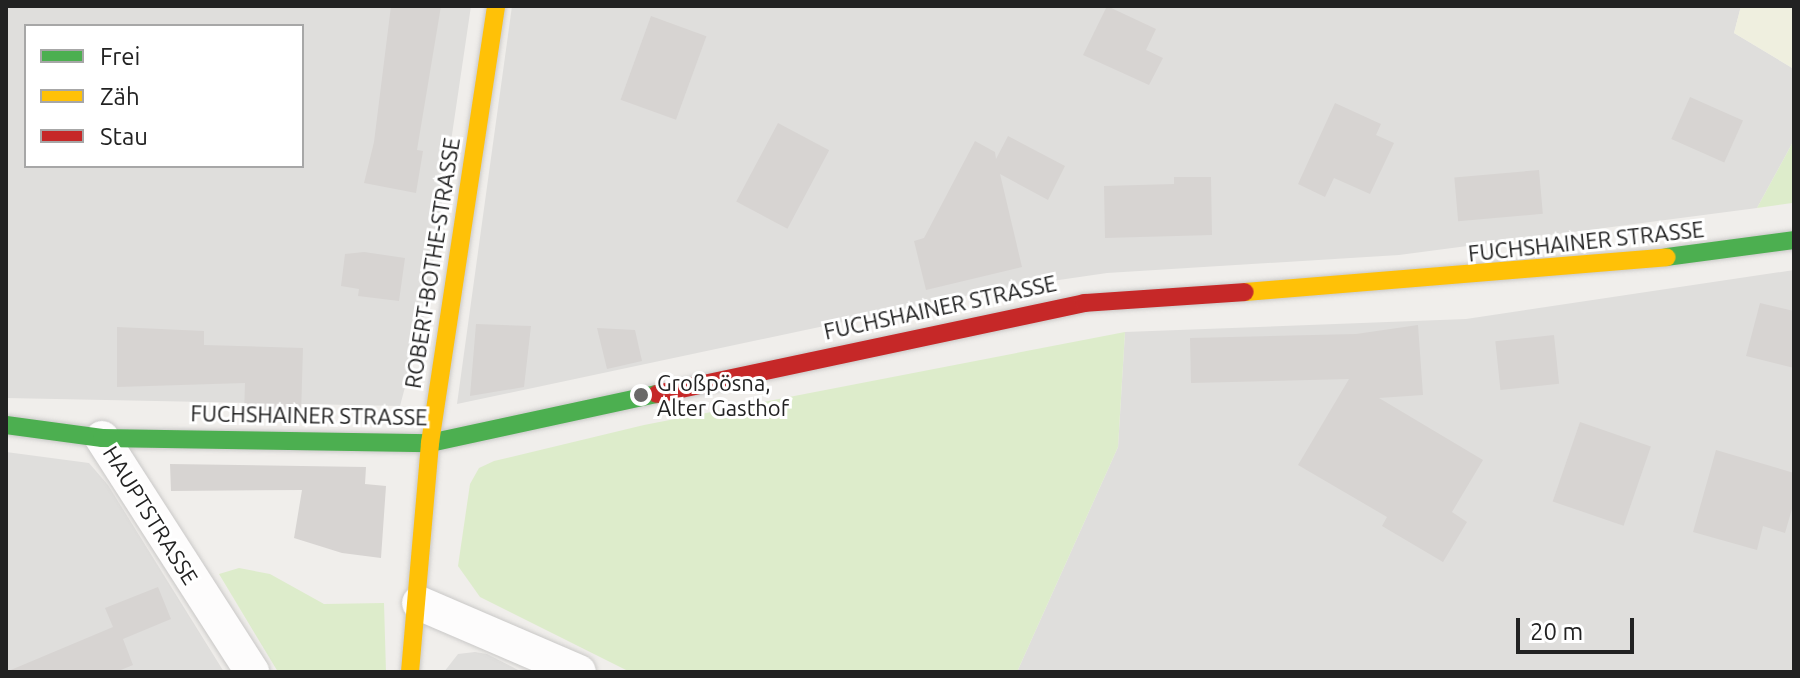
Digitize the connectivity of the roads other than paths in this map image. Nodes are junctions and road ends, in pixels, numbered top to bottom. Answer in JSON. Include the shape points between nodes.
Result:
{"nodes":[{"id":1,"x":496,"y":6,"type":"edge"},
{"id":2,"x":1794,"y":240,"type":"edge"},
{"id":3,"x":6,"y":425,"type":"edge"},
{"id":4,"x":102,"y":438,"type":"junction"},
{"id":5,"x":430,"y":443,"type":"junction"},
{"id":6,"x":419,"y":603,"type":"junction"},
{"id":7,"x":252,"y":672,"type":"edge"},
{"id":8,"x":410,"y":672,"type":"edge"},
{"id":9,"x":579,"y":672,"type":"edge"}],
"edges":[{"from":1,"to":5,"type":"street","name":"ROBERT-BOTHE-STRASSE"},
{"from":2,"to":5,"type":"street","name":"FUCHSHAINER STRASSE","via":[[1564,270],[1084,303]]},
{"from":3,"to":4,"type":"street","name":"HAUPTSTRASSE"},
{"from":4,"to":5,"type":"street","name":"FUCHSHAINER STRASSE"},
{"from":4,"to":7,"type":"street","name":"HAUPTSTRASSE"},
{"from":5,"to":6,"type":"street","name":"ROBERT-BOTHE-STRASSE"},
{"from":6,"to":8,"type":"street","name":"ROBERT-BOTHE-STRASSE"},
{"from":6,"to":9,"type":"street"}]}
